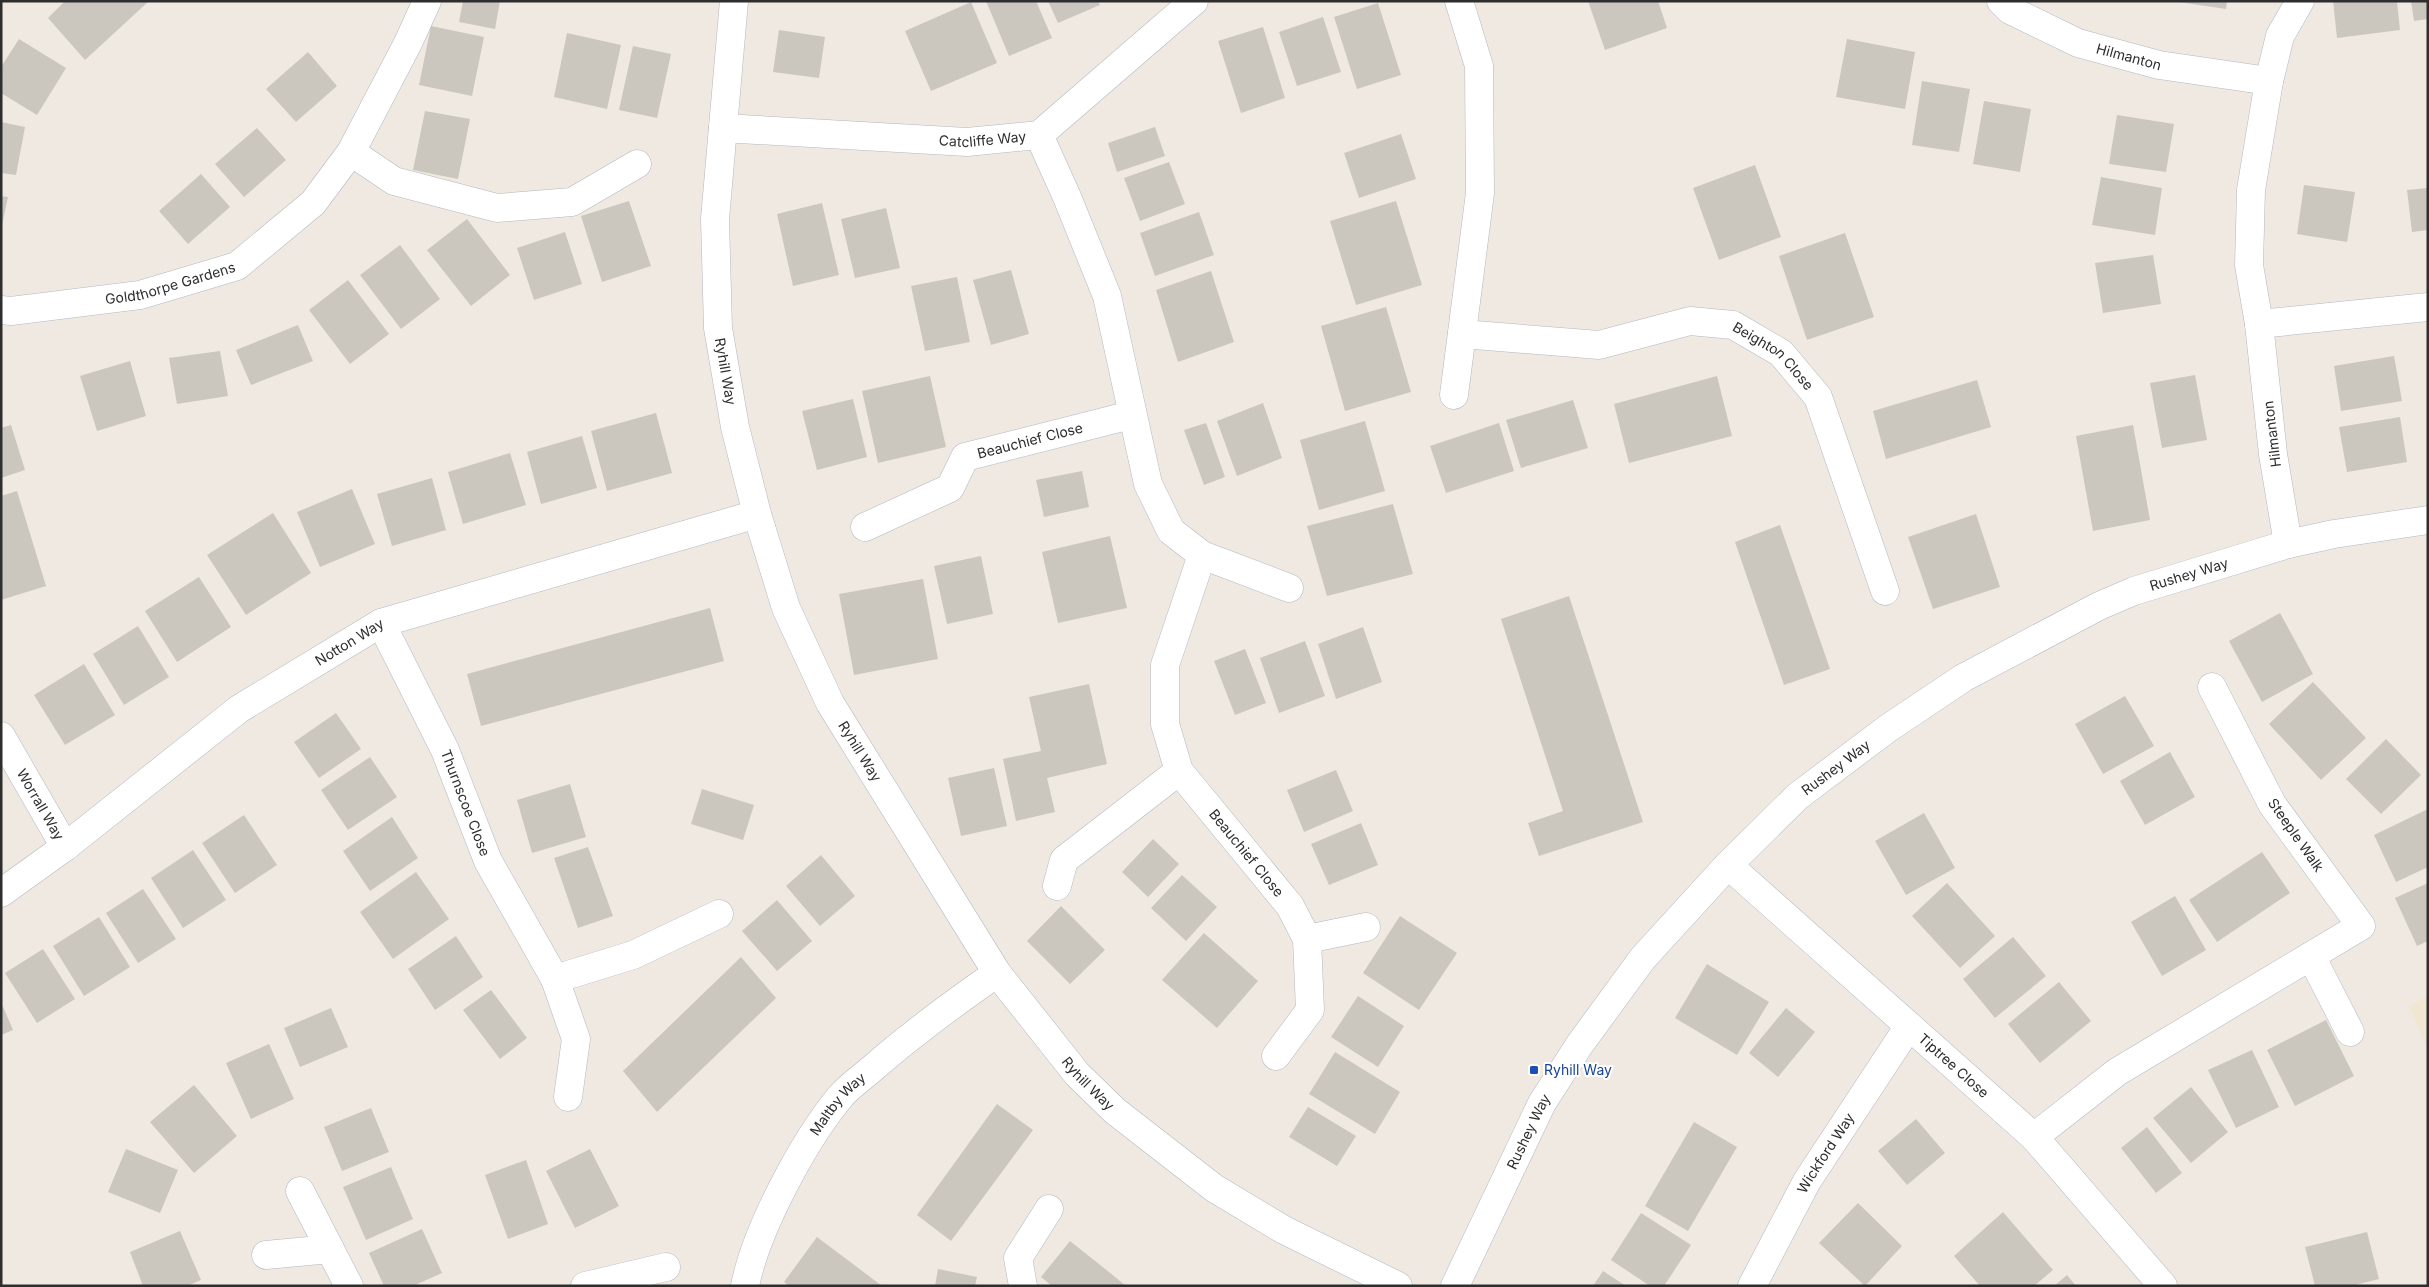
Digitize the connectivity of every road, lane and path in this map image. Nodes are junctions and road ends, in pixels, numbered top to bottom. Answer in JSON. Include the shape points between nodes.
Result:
{"nodes":[{"id":1,"x":427,"y":1,"type":"edge"},
{"id":2,"x":734,"y":1,"type":"edge"},
{"id":3,"x":1194,"y":1,"type":"edge"},
{"id":4,"x":1459,"y":1,"type":"edge"},
{"id":5,"x":2001,"y":1,"type":"edge"},
{"id":6,"x":2300,"y":1,"type":"edge"},
{"id":7,"x":2269,"y":80,"type":"junction"},
{"id":8,"x":723,"y":128,"type":"junction"},
{"id":9,"x":1039,"y":135,"type":"junction"},
{"id":10,"x":351,"y":152,"type":"junction"},
{"id":11,"x":636,"y":164,"type":"dead end"},
{"id":12,"x":2428,"y":307,"type":"edge"},
{"id":13,"x":1,"y":310,"type":"edge"},
{"id":14,"x":2259,"y":324,"type":"junction"},
{"id":15,"x":1462,"y":334,"type":"junction"},
{"id":16,"x":1454,"y":395,"type":"dead end"},
{"id":17,"x":1131,"y":415,"type":"junction"},
{"id":18,"x":757,"y":514,"type":"junction"},
{"id":19,"x":2428,"y":520,"type":"edge"},
{"id":20,"x":865,"y":527,"type":"dead end"},
{"id":21,"x":2288,"y":544,"type":"junction"},
{"id":22,"x":1202,"y":554,"type":"junction"},
{"id":23,"x":1289,"y":588,"type":"dead end"},
{"id":24,"x":1885,"y":591,"type":"dead end"},
{"id":25,"x":382,"y":623,"type":"junction"},
{"id":26,"x":2212,"y":687,"type":"dead end"},
{"id":27,"x":1,"y":736,"type":"edge"},
{"id":28,"x":1179,"y":771,"type":"junction"},
{"id":29,"x":65,"y":847,"type":"junction"},
{"id":30,"x":1728,"y":865,"type":"junction"},
{"id":31,"x":1057,"y":886,"type":"dead end"},
{"id":32,"x":1,"y":893,"type":"edge"},
{"id":33,"x":719,"y":914,"type":"dead end"},
{"id":34,"x":1366,"y":927,"type":"dead end"},
{"id":35,"x":1307,"y":939,"type":"junction"},
{"id":36,"x":2311,"y":956,"type":"junction"},
{"id":37,"x":997,"y":973,"type":"junction"},
{"id":38,"x":555,"y":980,"type":"junction"},
{"id":39,"x":1909,"y":1026,"type":"junction"},
{"id":40,"x":2350,"y":1032,"type":"dead end"},
{"id":41,"x":1276,"y":1056,"type":"dead end"},
{"id":42,"x":568,"y":1097,"type":"dead end"},
{"id":43,"x":2034,"y":1137,"type":"junction"},
{"id":44,"x":300,"y":1191,"type":"dead end"},
{"id":45,"x":1049,"y":1209,"type":"dead end"},
{"id":46,"x":330,"y":1249,"type":"junction"},
{"id":47,"x":266,"y":1255,"type":"dead end"},
{"id":48,"x":666,"y":1267,"type":"dead end"},
{"id":49,"x":349,"y":1286,"type":"edge"},
{"id":50,"x":585,"y":1286,"type":"edge"},
{"id":51,"x":745,"y":1286,"type":"edge"},
{"id":52,"x":1023,"y":1286,"type":"edge"},
{"id":53,"x":1398,"y":1286,"type":"edge"},
{"id":54,"x":1454,"y":1286,"type":"edge"},
{"id":55,"x":1752,"y":1286,"type":"edge"},
{"id":56,"x":2163,"y":1286,"type":"edge"}],
"edges":[{"from":1,"to":10,"type":"street","name":"Goldthorpe Gardens"},
{"from":2,"to":8,"type":"street","name":"Ryhill Way"},
{"from":3,"to":9,"type":"street","name":"Catcliffe Way"},
{"from":4,"to":15,"type":"street","via":[[1479,66],[1480,193]]},
{"from":5,"to":7,"type":"street","name":"Hilmanton","via":[[2010,10],[2078,44],[2159,65]]},
{"from":6,"to":7,"type":"street","name":"Hilmanton","via":[[2280,36]]},
{"from":7,"to":14,"type":"street","name":"Hilmanton","via":[[2251,190],[2250,265]]},
{"from":8,"to":9,"type":"street","name":"Catcliffe Way","via":[[967,142]]},
{"from":8,"to":18,"type":"street","name":"Ryhill Way","via":[[715,219],[718,328],[735,427]]},
{"from":9,"to":17,"type":"street","via":[[1107,296]]},
{"from":10,"to":11,"type":"street","via":[[394,181],[497,208],[572,202]]},
{"from":10,"to":13,"type":"street","name":"Goldthorpe Gardens","via":[[313,202],[237,266],[140,296]]},
{"from":12,"to":14,"type":"street"},
{"from":14,"to":21,"type":"street","name":"Hilmanton","via":[[2273,454]]},
{"from":15,"to":16,"type":"street"},
{"from":15,"to":24,"type":"street","name":"Beighton Close","via":[[1600,345],[1696,321],[1733,325],[1781,352],[1818,397]]},
{"from":17,"to":20,"type":"street","name":"Beauchief Close","via":[[965,457],[950,488]]},
{"from":17,"to":22,"type":"street","via":[[1148,484],[1171,531]]},
{"from":18,"to":25,"type":"street","name":"Notton Way"},
{"from":18,"to":37,"type":"street","name":"Ryhill Way","via":[[786,608],[830,703]]},
{"from":19,"to":21,"type":"street","name":"Rushey Way"},
{"from":21,"to":30,"type":"street","name":"Rushey Way","via":[[2134,591],[2099,606],[1963,678],[1887,729],[1798,796]]},
{"from":22,"to":23,"type":"street"},
{"from":22,"to":28,"type":"street","name":"Beauchief Close","via":[[1165,665],[1165,724]]},
{"from":25,"to":29,"type":"street","name":"Notton Way","via":[[239,709]]},
{"from":25,"to":38,"type":"street","name":"Thurnscoe Close","via":[[445,750],[488,861]]},
{"from":26,"to":36,"type":"street","name":"Steeple Walk","via":[[2272,804],[2361,926]]},
{"from":27,"to":29,"type":"street","name":"Worrall Way"},
{"from":28,"to":31,"type":"street","via":[[1064,860]]},
{"from":28,"to":35,"type":"street","name":"Beauchief Close","via":[[1290,906]]},
{"from":29,"to":32,"type":"street","name":"Notton Way"},
{"from":30,"to":39,"type":"street","name":"Tiptree Close"},
{"from":30,"to":54,"type":"street","name":"Rushey Way","via":[[1643,958],[1580,1044],[1547,1096]]},
{"from":33,"to":38,"type":"street","via":[[633,955]]},
{"from":34,"to":35,"type":"street"},
{"from":35,"to":41,"type":"street","name":"Beauchief Close","via":[[1310,1010]]},
{"from":36,"to":40,"type":"street"},
{"from":36,"to":43,"type":"street","name":"Steeple Walk","via":[[2117,1072]]},
{"from":37,"to":51,"type":"street","name":"Maltby Way","via":[[911,1034],[840,1096],[803,1152],[769,1218]]},
{"from":37,"to":53,"type":"street","name":"Ryhill Way","via":[[1077,1074],[1115,1111],[1214,1188],[1284,1230]]},
{"from":38,"to":42,"type":"street","name":"Thurnscoe Close","via":[[576,1039]]},
{"from":39,"to":43,"type":"street","name":"Tiptree Close"},
{"from":39,"to":55,"type":"street","name":"Wickford Way","via":[[1807,1180]]},
{"from":43,"to":56,"type":"street","name":"Tiptree Close"},
{"from":44,"to":46,"type":"street"},
{"from":45,"to":52,"type":"street","via":[[1018,1258]]},
{"from":46,"to":47,"type":"street"},
{"from":46,"to":49,"type":"street"},
{"from":48,"to":50,"type":"street"}]}
